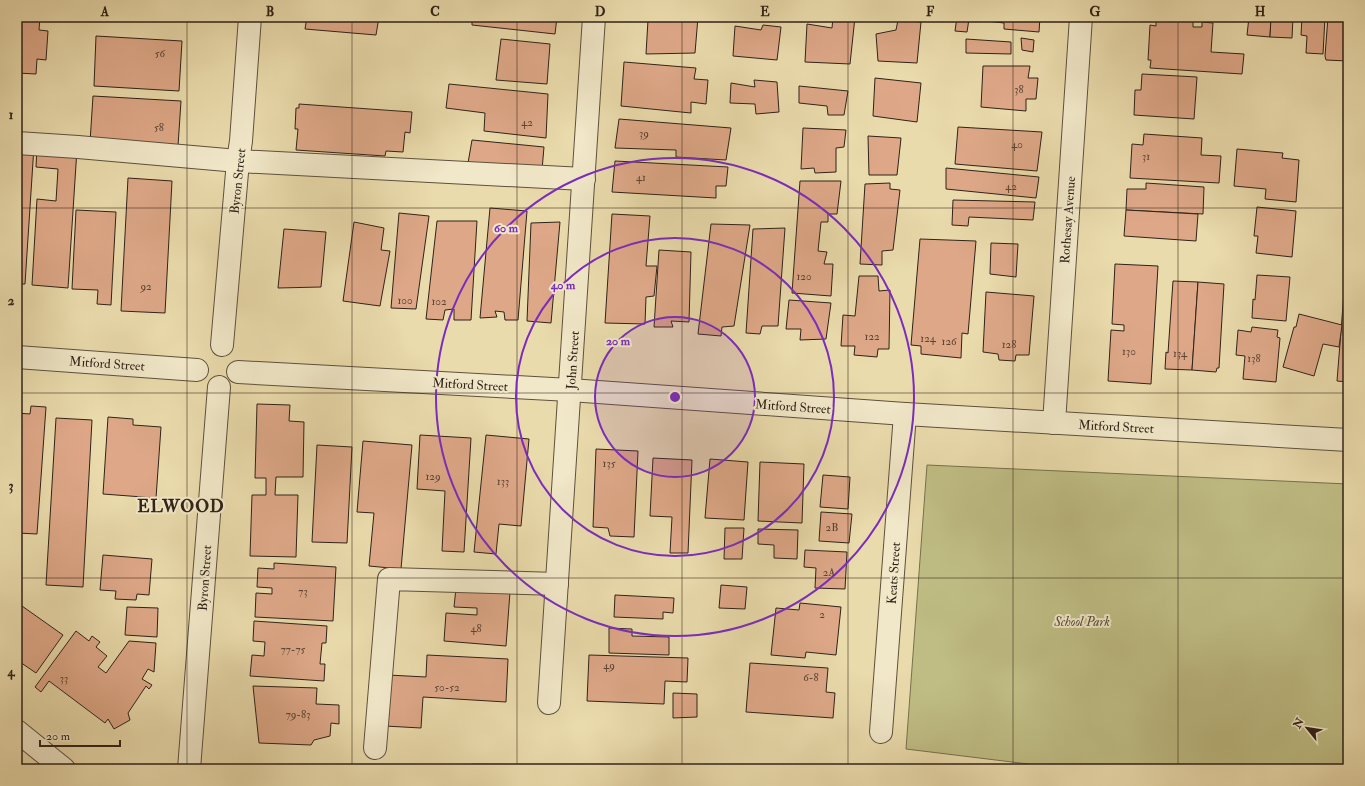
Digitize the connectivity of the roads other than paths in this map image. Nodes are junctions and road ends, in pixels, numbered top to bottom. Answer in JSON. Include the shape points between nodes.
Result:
{"nodes":[{"id":1,"x":250,"y":17,"type":"edge"},
{"id":2,"x":594,"y":17,"type":"edge"},
{"id":3,"x":1081,"y":17,"type":"edge"},
{"id":4,"x":17,"y":143,"type":"edge"},
{"id":5,"x":238,"y":161,"type":"junction"},
{"id":6,"x":584,"y":179,"type":"junction"},
{"id":7,"x":222,"y":345,"type":"junction"},
{"id":8,"x":17,"y":357,"type":"edge"},
{"id":9,"x":197,"y":370,"type":"junction"},
{"id":10,"x":238,"y":372,"type":"junction"},
{"id":11,"x":219,"y":387,"type":"junction"},
{"id":12,"x":570,"y":390,"type":"junction"},
{"id":13,"x":905,"y":414,"type":"junction"},
{"id":14,"x":1054,"y":423,"type":"junction"},
{"id":15,"x":1348,"y":440,"type":"edge"},
{"id":16,"x":557,"y":584,"type":"junction"},
{"id":17,"x":549,"y":703,"type":"dead end"},
{"id":18,"x":17,"y":731,"type":"edge"},
{"id":19,"x":881,"y":732,"type":"dead end"},
{"id":20,"x":375,"y":748,"type":"dead end"},
{"id":21,"x":64,"y":769,"type":"edge"},
{"id":22,"x":189,"y":769,"type":"edge"}],
"edges":[{"from":1,"to":5,"type":"street","name":"Byron Street"},
{"from":2,"to":6,"type":"street","name":"John Street"},
{"from":3,"to":14,"type":"street","name":"Rothesay Avenue"},
{"from":4,"to":5,"type":"street"},
{"from":5,"to":6,"type":"street"},
{"from":5,"to":7,"type":"street","name":"Byron Street"},
{"from":6,"to":12,"type":"street","name":"John Street"},
{"from":7,"to":9,"type":"street","via":[[211,346],[203,351],[198,360]]},
{"from":7,"to":10,"type":"street","via":[[236,355]]},
{"from":8,"to":9,"type":"street","name":"Mitford Street"},
{"from":9,"to":11,"type":"street","via":[[202,381]]},
{"from":10,"to":11,"type":"street","via":[[231,383]]},
{"from":10,"to":12,"type":"street","name":"Mitford Street"},
{"from":11,"to":22,"type":"street","name":"Byron Street"},
{"from":12,"to":13,"type":"street","name":"Mitford Street"},
{"from":12,"to":16,"type":"street","name":"John Street"},
{"from":13,"to":14,"type":"street","name":"Mitford Street"},
{"from":13,"to":19,"type":"street","name":"Keats Street"},
{"from":14,"to":15,"type":"street","name":"Mitford Street"},
{"from":16,"to":17,"type":"street","name":"John Street"},
{"from":16,"to":20,"type":"street","via":[[389,579]]},
{"from":18,"to":21,"type":"street"}]}
